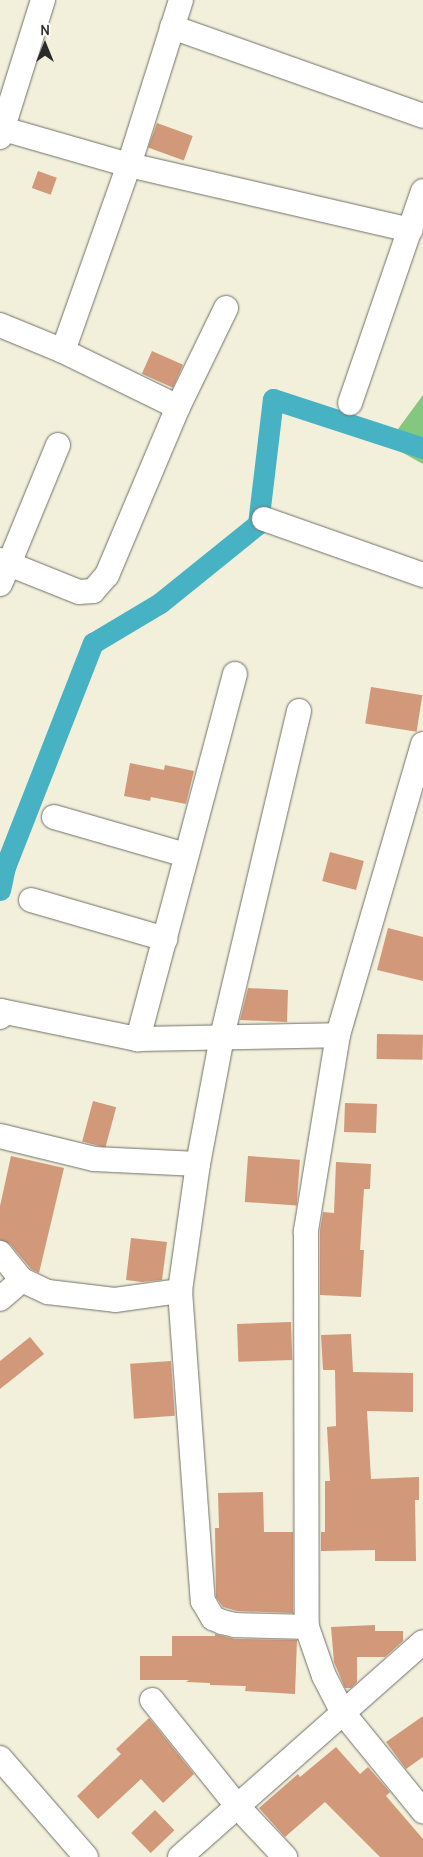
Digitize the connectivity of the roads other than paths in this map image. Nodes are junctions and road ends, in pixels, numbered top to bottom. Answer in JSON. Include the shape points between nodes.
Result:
{"nodes":[{"id":1,"x":43,"y":0,"type":"edge"},
{"id":2,"x":181,"y":0,"type":"edge"},
{"id":3,"x":172,"y":27,"type":"junction"},
{"id":4,"x":423,"y":116,"type":"edge"},
{"id":5,"x":1,"y":132,"type":"edge"},
{"id":6,"x":129,"y":165,"type":"junction"},
{"id":7,"x":423,"y":191,"type":"edge"},
{"id":8,"x":411,"y":230,"type":"junction"},
{"id":9,"x":226,"y":308,"type":"dead end"},
{"id":10,"x":0,"y":325,"type":"edge"},
{"id":11,"x":63,"y":351,"type":"junction"},
{"id":12,"x":350,"y":403,"type":"dead end"},
{"id":13,"x":178,"y":407,"type":"junction"},
{"id":14,"x":58,"y":445,"type":"dead end"},
{"id":15,"x":264,"y":519,"type":"dead end"},
{"id":16,"x":3,"y":569,"type":"edge"},
{"id":17,"x":423,"y":575,"type":"edge"},
{"id":18,"x":234,"y":674,"type":"dead end"},
{"id":19,"x":298,"y":711,"type":"dead end"},
{"id":20,"x":423,"y":744,"type":"edge"},
{"id":21,"x":54,"y":817,"type":"dead end"},
{"id":22,"x":186,"y":855,"type":"junction"},
{"id":23,"x":31,"y":900,"type":"dead end"},
{"id":24,"x":165,"y":939,"type":"junction"},
{"id":25,"x":0,"y":1017,"type":"edge"},
{"id":26,"x":338,"y":1035,"type":"junction"},
{"id":27,"x":222,"y":1036,"type":"junction"},
{"id":28,"x":138,"y":1039,"type":"junction"},
{"id":29,"x":0,"y":1136,"type":"edge"},
{"id":30,"x":198,"y":1164,"type":"junction"},
{"id":31,"x":0,"y":1254,"type":"edge"},
{"id":32,"x":22,"y":1280,"type":"junction"},
{"id":33,"x":180,"y":1291,"type":"junction"},
{"id":34,"x":0,"y":1299,"type":"edge"},
{"id":35,"x":307,"y":1627,"type":"junction"},
{"id":36,"x":423,"y":1642,"type":"edge"},
{"id":37,"x":152,"y":1700,"type":"dead end"},
{"id":38,"x":343,"y":1713,"type":"junction"},
{"id":39,"x":0,"y":1758,"type":"edge"},
{"id":40,"x":238,"y":1807,"type":"junction"},
{"id":41,"x":423,"y":1811,"type":"edge"},
{"id":42,"x":86,"y":1857,"type":"edge"},
{"id":43,"x":180,"y":1857,"type":"edge"},
{"id":44,"x":285,"y":1857,"type":"edge"}],
"edges":[{"from":1,"to":5,"type":"street"},
{"from":2,"to":3,"type":"street"},
{"from":3,"to":4,"type":"street"},
{"from":3,"to":6,"type":"street"},
{"from":5,"to":6,"type":"street"},
{"from":6,"to":8,"type":"street"},
{"from":6,"to":11,"type":"street"},
{"from":7,"to":8,"type":"street"},
{"from":8,"to":12,"type":"street"},
{"from":9,"to":13,"type":"street"},
{"from":10,"to":11,"type":"street"},
{"from":11,"to":13,"type":"street"},
{"from":13,"to":16,"type":"street","via":[[100,585],[93,591],[79,592]]},
{"from":14,"to":16,"type":"street"},
{"from":15,"to":17,"type":"street"},
{"from":18,"to":22,"type":"street"},
{"from":19,"to":27,"type":"street"},
{"from":20,"to":26,"type":"street"},
{"from":21,"to":22,"type":"street"},
{"from":22,"to":24,"type":"street"},
{"from":23,"to":24,"type":"street"},
{"from":24,"to":28,"type":"street"},
{"from":25,"to":28,"type":"street","via":[[2,1011]]},
{"from":26,"to":27,"type":"street"},
{"from":26,"to":35,"type":"street","via":[[306,1232]]},
{"from":27,"to":28,"type":"street"},
{"from":27,"to":30,"type":"street"},
{"from":29,"to":30,"type":"street","via":[[94,1159]]},
{"from":30,"to":33,"type":"street"},
{"from":31,"to":32,"type":"street"},
{"from":32,"to":33,"type":"street","via":[[48,1292],[116,1300]]},
{"from":32,"to":34,"type":"street"},
{"from":33,"to":35,"type":"street","via":[[203,1600],[213,1618],[222,1622]]},
{"from":35,"to":38,"type":"street","via":[[324,1676]]},
{"from":36,"to":38,"type":"street"},
{"from":37,"to":40,"type":"street"},
{"from":38,"to":40,"type":"street"},
{"from":38,"to":41,"type":"street"},
{"from":39,"to":42,"type":"street"},
{"from":40,"to":43,"type":"street"},
{"from":40,"to":44,"type":"street"}]}
